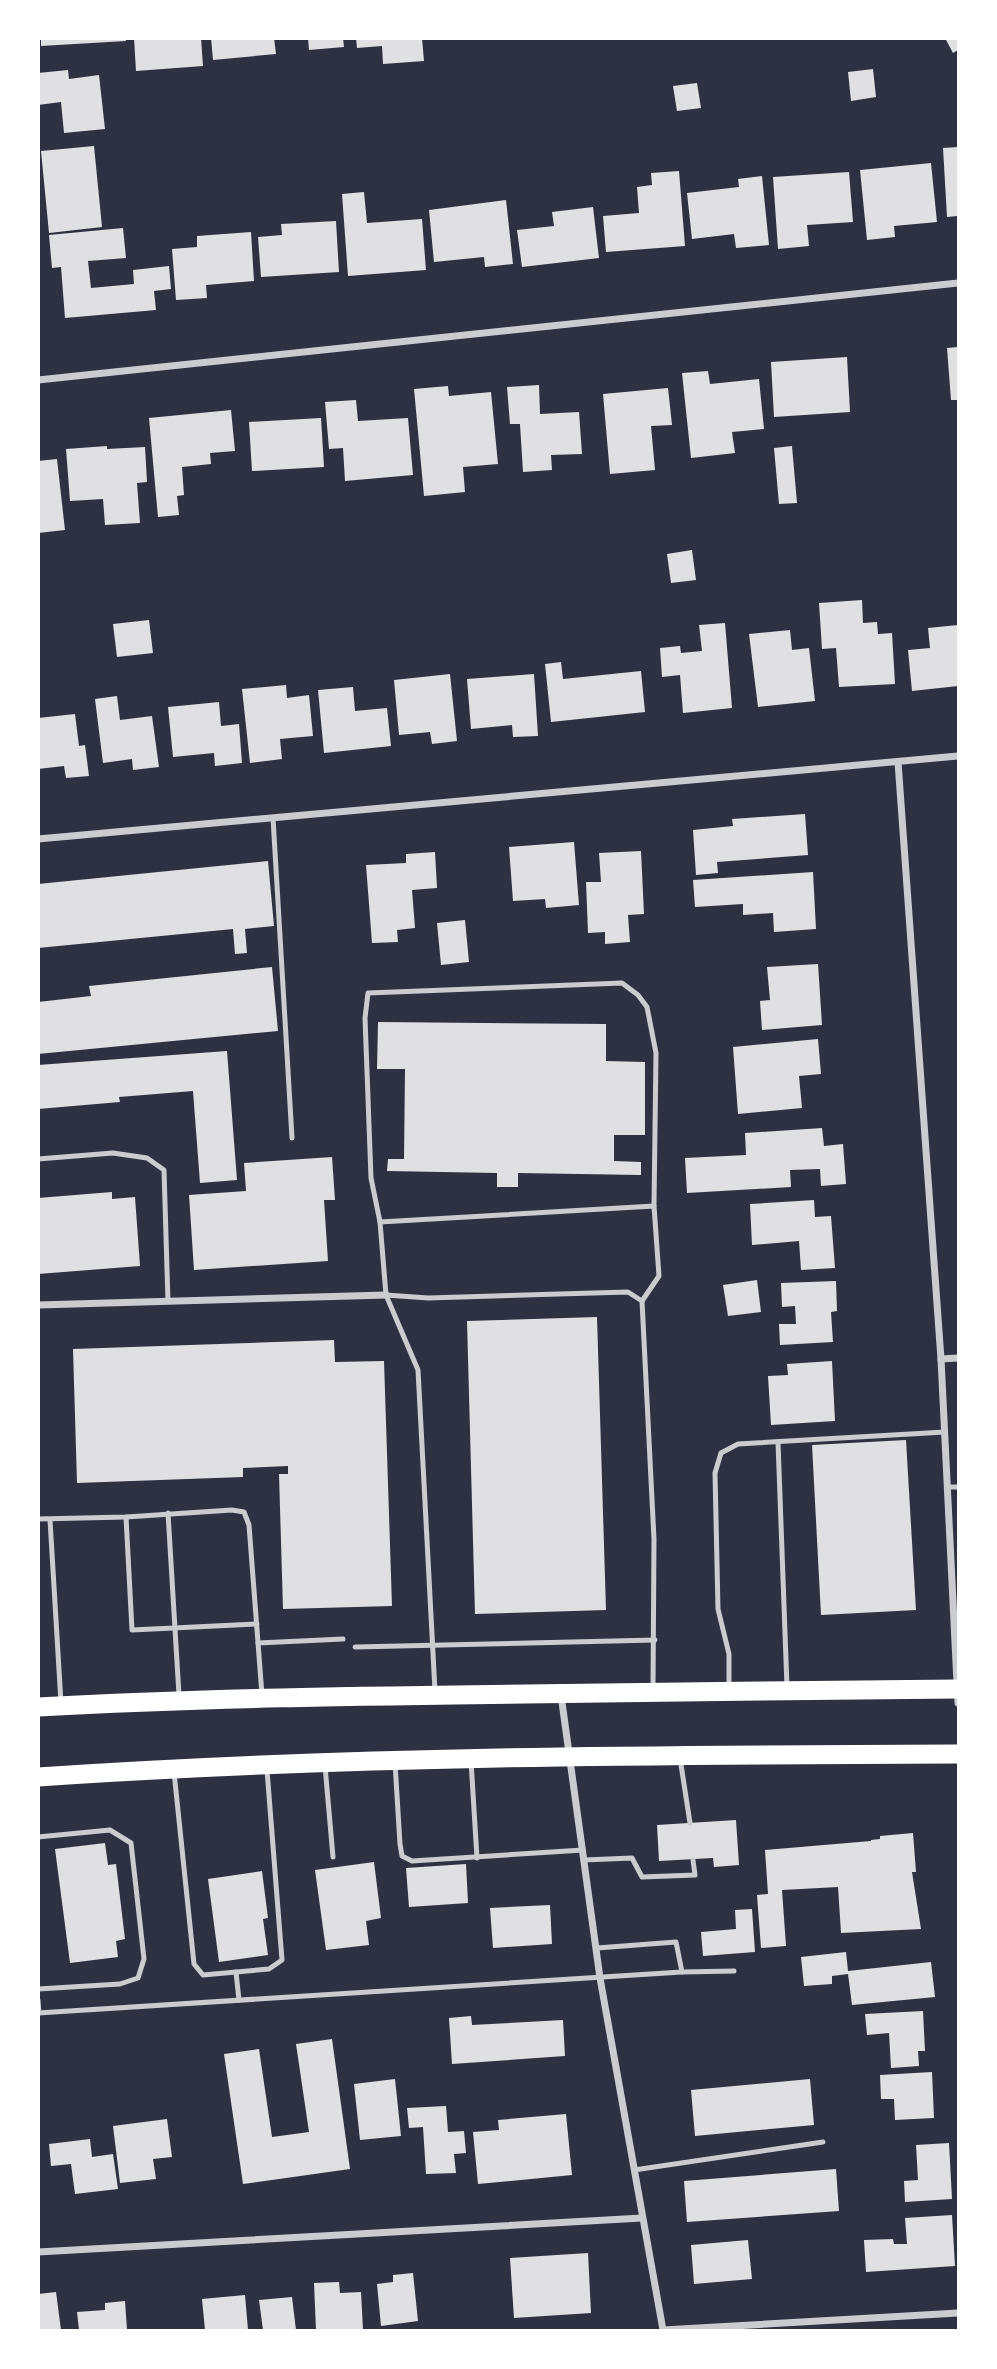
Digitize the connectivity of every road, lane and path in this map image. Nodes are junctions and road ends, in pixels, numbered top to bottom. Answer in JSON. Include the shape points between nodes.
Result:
{"nodes":[{"id":1,"x":958,"y":283,"type":"edge"},
{"id":2,"x":38,"y":380,"type":"edge"},
{"id":3,"x":958,"y":756,"type":"edge"},
{"id":4,"x":898,"y":762,"type":"junction"},
{"id":5,"x":273,"y":818,"type":"junction"},
{"id":6,"x":38,"y":839,"type":"edge"},
{"id":7,"x":292,"y":1138,"type":"dead end"},
{"id":8,"x":38,"y":1159,"type":"edge"},
{"id":9,"x":654,"y":1206,"type":"junction"},
{"id":10,"x":380,"y":1222,"type":"junction"},
{"id":11,"x":386,"y":1296,"type":"junction"},
{"id":12,"x":642,"y":1301,"type":"junction"},
{"id":13,"x":168,"y":1302,"type":"junction"},
{"id":14,"x":38,"y":1306,"type":"edge"},
{"id":15,"x":958,"y":1358,"type":"edge"},
{"id":16,"x":941,"y":1359,"type":"junction"},
{"id":17,"x":945,"y":1432,"type":"junction"},
{"id":18,"x":778,"y":1442,"type":"junction"},
{"id":19,"x":948,"y":1487,"type":"junction"},
{"id":20,"x":958,"y":1487,"type":"edge"},
{"id":21,"x":958,"y":1505,"type":"edge"},
{"id":22,"x":949,"y":1506,"type":"junction"},
{"id":23,"x":168,"y":1513,"type":"junction"},
{"id":24,"x":126,"y":1517,"type":"junction"},
{"id":25,"x":38,"y":1519,"type":"edge"},
{"id":26,"x":50,"y":1520,"type":"junction"},
{"id":27,"x":956,"y":1596,"type":"edge"},
{"id":28,"x":257,"y":1624,"type":"junction"},
{"id":29,"x":174,"y":1630,"type":"junction"},
{"id":30,"x":343,"y":1639,"type":"dead end"},
{"id":31,"x":655,"y":1640,"type":"junction"},
{"id":32,"x":258,"y":1643,"type":"junction"},
{"id":33,"x":433,"y":1645,"type":"junction"},
{"id":34,"x":355,"y":1647,"type":"dead end"},
{"id":35,"x":729,"y":1690,"type":"junction"},
{"id":36,"x":787,"y":1690,"type":"junction"},
{"id":37,"x":653,"y":1691,"type":"junction"},
{"id":38,"x":561,"y":1693,"type":"junction"},
{"id":39,"x":958,"y":1694,"type":"edge"},
{"id":40,"x":435,"y":1695,"type":"junction"},
{"id":41,"x":262,"y":1698,"type":"junction"},
{"id":42,"x":179,"y":1702,"type":"junction"},
{"id":43,"x":61,"y":1706,"type":"junction"},
{"id":44,"x":38,"y":1707,"type":"edge"},
{"id":45,"x":958,"y":1754,"type":"edge"},
{"id":46,"x":680,"y":1755,"type":"junction"},
{"id":47,"x":569,"y":1756,"type":"junction"},
{"id":48,"x":471,"y":1758,"type":"junction"},
{"id":49,"x":395,"y":1760,"type":"junction"},
{"id":50,"x":325,"y":1762,"type":"junction"},
{"id":51,"x":266,"y":1764,"type":"junction"},
{"id":52,"x":174,"y":1768,"type":"junction"},
{"id":53,"x":38,"y":1777,"type":"edge"},
{"id":54,"x":690,"y":1823,"type":"dead end"},
{"id":55,"x":38,"y":1837,"type":"edge"},
{"id":56,"x":583,"y":1850,"type":"junction"},
{"id":57,"x":333,"y":1857,"type":"dead end"},
{"id":58,"x":477,"y":1858,"type":"junction"},
{"id":59,"x":584,"y":1860,"type":"junction"},
{"id":60,"x":694,"y":1860,"type":"dead end"},
{"id":61,"x":597,"y":1948,"type":"junction"},
{"id":62,"x":734,"y":1971,"type":"dead end"},
{"id":63,"x":236,"y":1972,"type":"junction"},
{"id":64,"x":682,"y":1972,"type":"junction"},
{"id":65,"x":600,"y":1978,"type":"junction"},
{"id":66,"x":38,"y":1989,"type":"edge"},
{"id":67,"x":38,"y":2000,"type":"edge"},
{"id":68,"x":239,"y":2000,"type":"junction"},
{"id":69,"x":39,"y":2013,"type":"edge"},
{"id":70,"x":823,"y":2142,"type":"dead end"},
{"id":71,"x":634,"y":2171,"type":"junction"},
{"id":72,"x":642,"y":2218,"type":"junction"},
{"id":73,"x":38,"y":2252,"type":"edge"},
{"id":74,"x":958,"y":2313,"type":"edge"},
{"id":75,"x":663,"y":2330,"type":"edge"}],
"edges":[{"from":1,"to":2,"type":"street"},
{"from":3,"to":4,"type":"street"},
{"from":4,"to":5,"type":"street"},
{"from":4,"to":16,"type":"street"},
{"from":5,"to":6,"type":"street"},
{"from":5,"to":7,"type":"lane"},
{"from":8,"to":13,"type":"lane","via":[[113,1153],[147,1158],[164,1170]]},
{"from":9,"to":10,"type":"lane"},
{"from":9,"to":10,"type":"lane","via":[[656,1052],[646,1007],[622,983],[368,993],[371,1178]]},
{"from":9,"to":12,"type":"lane","via":[[659,1276]]},
{"from":10,"to":11,"type":"lane"},
{"from":11,"to":12,"type":"lane","via":[[628,1292]]},
{"from":11,"to":13,"type":"street"},
{"from":11,"to":33,"type":"lane","via":[[418,1370]]},
{"from":12,"to":31,"type":"lane"},
{"from":13,"to":14,"type":"street"},
{"from":15,"to":16,"type":"street"},
{"from":16,"to":17,"type":"street"},
{"from":17,"to":18,"type":"lane"},
{"from":17,"to":19,"type":"street"},
{"from":18,"to":35,"type":"lane","via":[[738,1444],[721,1453],[715,1474],[718,1609],[729,1654]]},
{"from":18,"to":36,"type":"lane"},
{"from":19,"to":20,"type":"lane"},
{"from":19,"to":22,"type":"street"},
{"from":21,"to":22,"type":"lane"},
{"from":22,"to":27,"type":"street"},
{"from":23,"to":24,"type":"lane"},
{"from":23,"to":28,"type":"lane","via":[[244,1512]]},
{"from":23,"to":29,"type":"lane"},
{"from":24,"to":26,"type":"lane"},
{"from":24,"to":29,"type":"lane","via":[[132,1630]]},
{"from":25,"to":26,"type":"lane"},
{"from":26,"to":43,"type":"lane"},
{"from":27,"to":39,"type":"street"},
{"from":28,"to":29,"type":"lane"},
{"from":28,"to":32,"type":"lane"},
{"from":29,"to":42,"type":"lane"},
{"from":30,"to":32,"type":"lane"},
{"from":31,"to":33,"type":"lane"},
{"from":31,"to":37,"type":"lane"},
{"from":32,"to":41,"type":"lane"},
{"from":33,"to":34,"type":"lane"},
{"from":33,"to":40,"type":"lane"},
{"from":35,"to":36,"type":"highway"},
{"from":35,"to":37,"type":"highway"},
{"from":36,"to":39,"type":"highway"},
{"from":37,"to":38,"type":"highway"},
{"from":38,"to":40,"type":"highway"},
{"from":38,"to":47,"type":"street"},
{"from":40,"to":41,"type":"highway"},
{"from":41,"to":42,"type":"highway"},
{"from":42,"to":43,"type":"highway"},
{"from":43,"to":44,"type":"highway"},
{"from":45,"to":46,"type":"highway"},
{"from":46,"to":47,"type":"highway"},
{"from":46,"to":54,"type":"lane"},
{"from":47,"to":48,"type":"highway"},
{"from":47,"to":56,"type":"street"},
{"from":48,"to":49,"type":"highway"},
{"from":48,"to":58,"type":"lane"},
{"from":49,"to":50,"type":"highway"},
{"from":49,"to":58,"type":"lane","via":[[402,1856],[412,1861]]},
{"from":50,"to":51,"type":"highway"},
{"from":50,"to":57,"type":"lane"},
{"from":51,"to":52,"type":"highway"},
{"from":51,"to":63,"type":"lane","via":[[282,1960],[269,1969]]},
{"from":52,"to":53,"type":"highway"},
{"from":52,"to":63,"type":"lane","via":[[194,1964],[203,1975]]},
{"from":55,"to":66,"type":"lane","via":[[110,1830],[131,1843],[144,1958],[138,1978],[120,1984]]},
{"from":56,"to":58,"type":"lane"},
{"from":56,"to":59,"type":"street"},
{"from":59,"to":60,"type":"lane","via":[[632,1858],[642,1877],[695,1875]]},
{"from":59,"to":61,"type":"street"},
{"from":61,"to":64,"type":"lane","via":[[676,1942]]},
{"from":61,"to":65,"type":"street"},
{"from":62,"to":64,"type":"lane"},
{"from":63,"to":68,"type":"lane"},
{"from":64,"to":65,"type":"lane"},
{"from":65,"to":68,"type":"lane"},
{"from":65,"to":71,"type":"street"},
{"from":67,"to":69,"type":"lane"},
{"from":68,"to":69,"type":"lane"},
{"from":70,"to":71,"type":"lane"},
{"from":71,"to":72,"type":"street"},
{"from":72,"to":73,"type":"street"},
{"from":72,"to":75,"type":"street"},
{"from":74,"to":75,"type":"street"}]}
